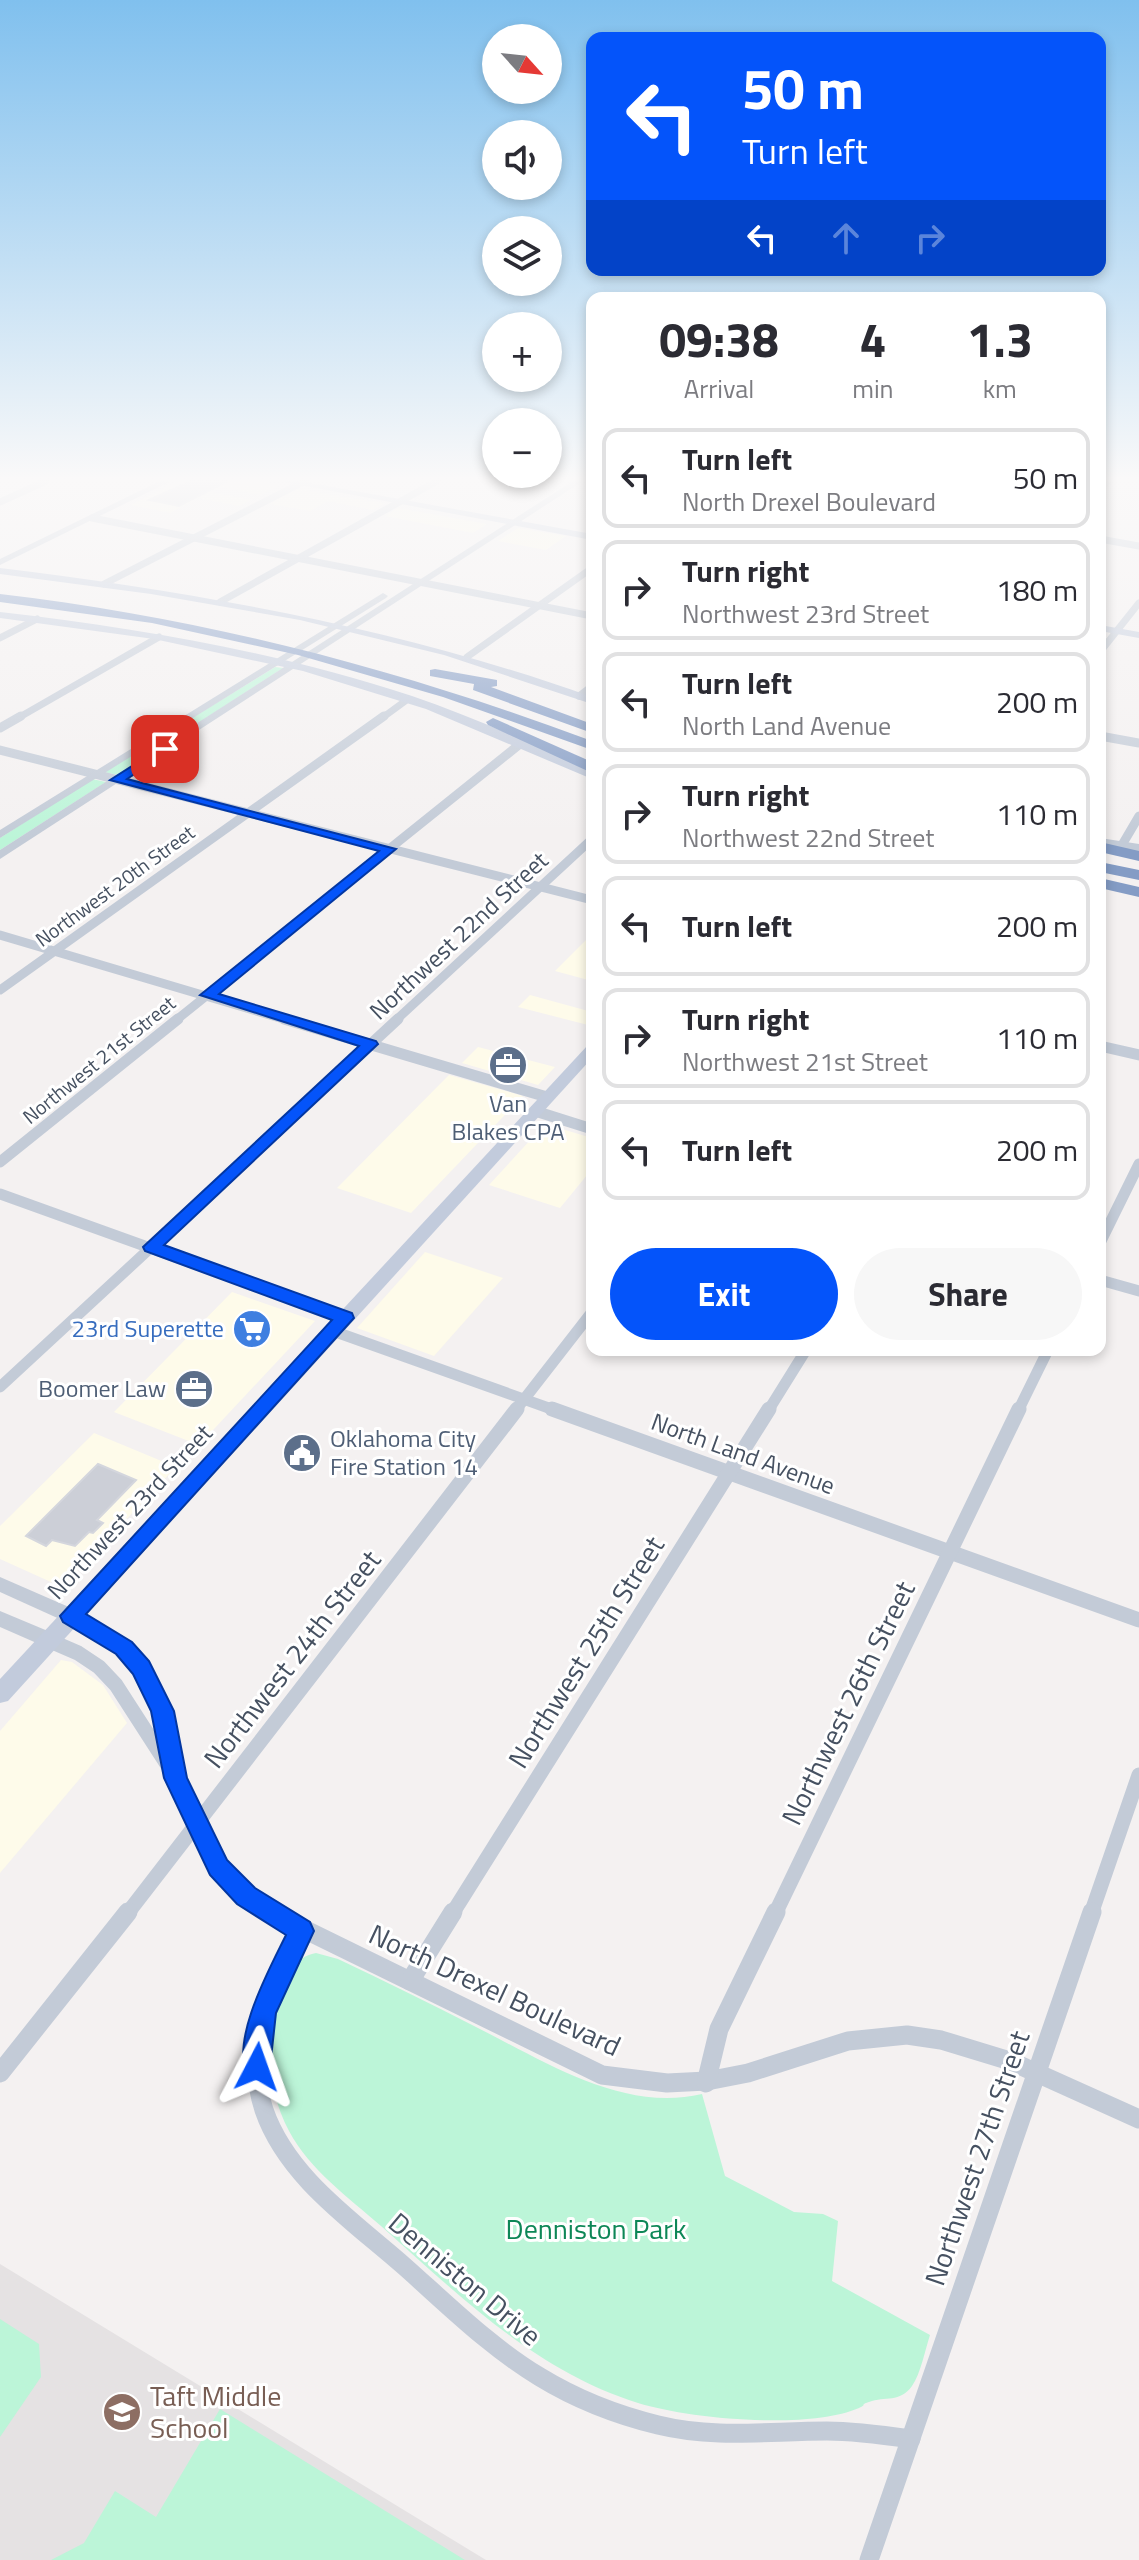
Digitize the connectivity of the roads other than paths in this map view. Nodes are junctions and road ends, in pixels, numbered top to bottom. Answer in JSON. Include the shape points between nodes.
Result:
{"nodes":[{"id":1,"x":16,"y":600,"type":"edge"},
{"id":2,"x":92,"y":600,"type":"edge"},
{"id":3,"x":210,"y":600,"type":"edge"},
{"id":4,"x":223,"y":600,"type":"edge"},
{"id":5,"x":379,"y":600,"type":"edge"},
{"id":6,"x":391,"y":600,"type":"edge"},
{"id":7,"x":516,"y":600,"type":"edge"},
{"id":8,"x":546,"y":600,"type":"edge"},
{"id":9,"x":220,"y":602,"type":"junction"},
{"id":10,"x":1139,"y":603,"type":"edge"},
{"id":11,"x":540,"y":605,"type":"junction"},
{"id":12,"x":0,"y":615,"type":"edge"},
{"id":13,"x":586,"y":615,"type":"edge"},
{"id":14,"x":37,"y":619,"type":"junction"},
{"id":15,"x":339,"y":629,"type":"junction"},
{"id":16,"x":1106,"y":629,"type":"edge"},
{"id":17,"x":1117,"y":631,"type":"junction"},
{"id":18,"x":1139,"y":635,"type":"edge"},
{"id":19,"x":159,"y":637,"type":"junction"},
{"id":20,"x":0,"y":638,"type":"edge"},
{"id":21,"x":1106,"y":645,"type":"edge"},
{"id":22,"x":349,"y":648,"type":"dead end"},
{"id":23,"x":467,"y":657,"type":"junction"},
{"id":24,"x":287,"y":663,"type":"junction"},
{"id":25,"x":391,"y":674,"type":"junction"},
{"id":26,"x":586,"y":691,"type":"edge"},
{"id":27,"x":579,"y":696,"type":"junction"},
{"id":28,"x":408,"y":699,"type":"junction"},
{"id":29,"x":586,"y":699,"type":"edge"},
{"id":30,"x":586,"y":710,"type":"edge"},
{"id":31,"x":586,"y":727,"type":"edge"},
{"id":32,"x":0,"y":728,"type":"edge"},
{"id":33,"x":1106,"y":737,"type":"edge"},
{"id":34,"x":1139,"y":743,"type":"edge"},
{"id":35,"x":520,"y":744,"type":"junction"},
{"id":36,"x":586,"y":744,"type":"edge"},
{"id":37,"x":0,"y":750,"type":"edge"},
{"id":38,"x":586,"y":765,"type":"edge"},
{"id":39,"x":586,"y":772,"type":"edge"},
{"id":40,"x":96,"y":774,"type":"junction"},
{"id":41,"x":116,"y":780,"type":"junction"},
{"id":42,"x":248,"y":813,"type":"junction"},
{"id":43,"x":1139,"y":816,"type":"edge"},
{"id":44,"x":0,"y":835,"type":"edge"},
{"id":45,"x":1106,"y":844,"type":"edge"},
{"id":46,"x":586,"y":845,"type":"edge"},
{"id":47,"x":1122,"y":845,"type":"junction"},
{"id":48,"x":1106,"y":846,"type":"edge"},
{"id":49,"x":1139,"y":848,"type":"edge"},
{"id":50,"x":389,"y":849,"type":"junction"},
{"id":51,"x":0,"y":855,"type":"edge"},
{"id":52,"x":1139,"y":856,"type":"edge"},
{"id":53,"x":1106,"y":868,"type":"edge"},
{"id":54,"x":1139,"y":875,"type":"edge"},
{"id":55,"x":1106,"y":884,"type":"edge"},
{"id":56,"x":540,"y":887,"type":"junction"},
{"id":57,"x":1139,"y":892,"type":"edge"},
{"id":58,"x":1106,"y":897,"type":"edge"},
{"id":59,"x":586,"y":898,"type":"edge"},
{"id":60,"x":1139,"y":903,"type":"edge"},
{"id":61,"x":0,"y":935,"type":"edge"},
{"id":62,"x":55,"y":951,"type":"junction"},
{"id":63,"x":0,"y":990,"type":"edge"},
{"id":64,"x":208,"y":995,"type":"junction"},
{"id":65,"x":370,"y":1044,"type":"junction"},
{"id":66,"x":1106,"y":1047,"type":"edge"},
{"id":67,"x":586,"y":1055,"type":"edge"},
{"id":68,"x":1139,"y":1055,"type":"edge"},
{"id":69,"x":547,"y":1097,"type":"junction"},
{"id":70,"x":535,"y":1111,"type":"junction"},
{"id":71,"x":586,"y":1127,"type":"edge"},
{"id":72,"x":0,"y":1162,"type":"edge"},
{"id":73,"x":1139,"y":1164,"type":"edge"},
{"id":74,"x":0,"y":1194,"type":"edge"},
{"id":75,"x":1106,"y":1231,"type":"edge"},
{"id":76,"x":152,"y":1247,"type":"junction"},
{"id":77,"x":1106,"y":1282,"type":"edge"},
{"id":78,"x":1139,"y":1291,"type":"edge"},
{"id":79,"x":586,"y":1320,"type":"edge"},
{"id":80,"x":339,"y":1324,"type":"junction"},
{"id":81,"x":802,"y":1356,"type":"edge"},
{"id":82,"x":1045,"y":1356,"type":"edge"},
{"id":83,"x":0,"y":1387,"type":"edge"},
{"id":84,"x":524,"y":1399,"type":"junction"},
{"id":85,"x":729,"y":1472,"type":"junction"},
{"id":86,"x":950,"y":1553,"type":"junction"},
{"id":87,"x":0,"y":1584,"type":"edge"},
{"id":88,"x":71,"y":1616,"type":"junction"},
{"id":89,"x":0,"y":1619,"type":"edge"},
{"id":90,"x":1139,"y":1620,"type":"edge"},
{"id":91,"x":48,"y":1640,"type":"junction"},
{"id":92,"x":0,"y":1694,"type":"edge"},
{"id":93,"x":1139,"y":1775,"type":"edge"},
{"id":94,"x":176,"y":1778,"type":"junction"},
{"id":95,"x":196,"y":1826,"type":"junction"},
{"id":96,"x":301,"y":1931,"type":"junction"},
{"id":97,"x":410,"y":1981,"type":"junction"},
{"id":98,"x":1037,"y":2072,"type":"junction"},
{"id":99,"x":0,"y":2073,"type":"edge"},
{"id":100,"x":706,"y":2083,"type":"junction"},
{"id":101,"x":1139,"y":2119,"type":"edge"},
{"id":102,"x":911,"y":2439,"type":"junction"},
{"id":103,"x":869,"y":2560,"type":"edge"}],
"edges":[{"from":1,"to":25,"type":"highway","via":[[211,630]]},
{"from":2,"to":22,"type":"highway","via":[[185,613]]},
{"from":3,"to":9,"type":"main road"},
{"from":4,"to":9,"type":"street"},
{"from":5,"to":15,"type":"street"},
{"from":6,"to":15,"type":"street"},
{"from":7,"to":11,"type":"street"},
{"from":8,"to":11,"type":"street"},
{"from":9,"to":15,"type":"main road"},
{"from":10,"to":17,"type":"street"},
{"from":11,"to":13,"type":"street"},
{"from":11,"to":23,"type":"street"},
{"from":12,"to":14,"type":"main road"},
{"from":14,"to":19,"type":"main road"},
{"from":14,"to":20,"type":"street"},
{"from":15,"to":23,"type":"main road"},
{"from":15,"to":24,"type":"street"},
{"from":15,"to":24,"type":"street"},
{"from":16,"to":17,"type":"main road"},
{"from":17,"to":18,"type":"main road"},
{"from":17,"to":21,"type":"street"},
{"from":19,"to":24,"type":"main road"},
{"from":19,"to":32,"type":"street"},
{"from":23,"to":27,"type":"main road"},
{"from":24,"to":28,"type":"main road"},
{"from":24,"to":40,"type":"street"},
{"from":24,"to":41,"type":"street"},
{"from":25,"to":36,"type":"highway"},
{"from":25,"to":38,"type":"highway"},
{"from":26,"to":27,"type":"street"},
{"from":27,"to":29,"type":"main road"},
{"from":28,"to":35,"type":"main road"},
{"from":28,"to":42,"type":"street","name":"Northwest 20th Street"},
{"from":30,"to":31,"type":"highway","via":[[497,684],[428,671]]},
{"from":33,"to":34,"type":"street"},
{"from":35,"to":39,"type":"main road"},
{"from":35,"to":50,"type":"street","name":"Northwest 21st Street"},
{"from":37,"to":40,"type":"street"},
{"from":40,"to":41,"type":"street"},
{"from":40,"to":44,"type":"street"},
{"from":41,"to":42,"type":"street"},
{"from":41,"to":51,"type":"street"},
{"from":42,"to":50,"type":"street"},
{"from":42,"to":62,"type":"street","name":"Northwest 20th Street"},
{"from":43,"to":47,"type":"street"},
{"from":45,"to":47,"type":"street"},
{"from":46,"to":56,"type":"street","name":"Northwest 22nd Street"},
{"from":47,"to":49,"type":"street"},
{"from":48,"to":52,"type":"highway"},
{"from":50,"to":56,"type":"street"},
{"from":50,"to":64,"type":"street","name":"Northwest 21st Street"},
{"from":53,"to":54,"type":"highway"},
{"from":55,"to":57,"type":"highway"},
{"from":56,"to":59,"type":"street"},
{"from":56,"to":65,"type":"street","name":"Northwest 22nd Street"},
{"from":58,"to":60,"type":"highway"},
{"from":61,"to":62,"type":"street"},
{"from":62,"to":63,"type":"street","name":"Northwest 20th Street"},
{"from":62,"to":64,"type":"street"},
{"from":64,"to":65,"type":"street"},
{"from":64,"to":72,"type":"street","name":"Northwest 21st Street"},
{"from":65,"to":69,"type":"street"},
{"from":65,"to":76,"type":"street","name":"Northwest 22nd Street"},
{"from":66,"to":68,"type":"street"},
{"from":67,"to":69,"type":"main road","name":"Northwest 23rd Street"},
{"from":69,"to":70,"type":"main road","name":"Northwest 23rd Street"},
{"from":70,"to":71,"type":"street"},
{"from":70,"to":80,"type":"main road","name":"Northwest 23rd Street"},
{"from":73,"to":75,"type":"street"},
{"from":74,"to":76,"type":"street","name":"North Land Avenue"},
{"from":76,"to":80,"type":"street","name":"North Land Avenue"},
{"from":76,"to":83,"type":"street","name":"Northwest 22nd Street"},
{"from":77,"to":78,"type":"street"},
{"from":79,"to":84,"type":"street","name":"Northwest 24th Street"},
{"from":80,"to":84,"type":"street","name":"North Land Avenue"},
{"from":80,"to":88,"type":"main road","name":"Northwest 23rd Street"},
{"from":81,"to":85,"type":"street","name":"Northwest 25th Street"},
{"from":82,"to":86,"type":"street","name":"Northwest 26th Street"},
{"from":84,"to":85,"type":"street","name":"North Land Avenue"},
{"from":84,"to":95,"type":"street","name":"Northwest 24th Street"},
{"from":85,"to":86,"type":"street","name":"North Land Avenue"},
{"from":85,"to":97,"type":"street","name":"Northwest 25th Street"},
{"from":86,"to":90,"type":"street","name":"North Land Avenue"},
{"from":86,"to":100,"type":"street","name":"Northwest 26th Street","via":[[719,2029]]},
{"from":87,"to":88,"type":"street"},
{"from":88,"to":91,"type":"main road","name":"Northwest 23rd Street"},
{"from":88,"to":94,"type":"street","name":"North Drexel Boulevard","via":[[124,1648],[141,1668],[162,1711]]},
{"from":89,"to":91,"type":"street","name":"North Drexel Boulevard"},
{"from":91,"to":92,"type":"main road","name":"Northwest 23rd Street"},
{"from":91,"to":94,"type":"street","name":"North Drexel Boulevard","via":[[78,1653],[116,1685]]},
{"from":93,"to":98,"type":"street","name":"Northwest 27th Street"},
{"from":94,"to":95,"type":"street","name":"North Drexel Boulevard"},
{"from":95,"to":96,"type":"street","name":"North Drexel Boulevard","via":[[219,1867],[246,1896]]},
{"from":95,"to":99,"type":"street","name":"Northwest 24th Street"},
{"from":96,"to":97,"type":"street","name":"North Drexel Boulevard"},
{"from":96,"to":102,"type":"street","name":"Denniston Drive","via":[[270,1993],[258,2032],[259,2085],[272,2126],[316,2188],[489,2341],[579,2398],[660,2425],[746,2437],[842,2431]]},
{"from":97,"to":100,"type":"street","name":"North Drexel Boulevard","via":[[602,2075],[652,2085]]},
{"from":98,"to":100,"type":"street","name":"North Drexel Boulevard","via":[[930,2037],[877,2035]]},
{"from":98,"to":101,"type":"street","name":"North Drexel Boulevard"},
{"from":98,"to":102,"type":"street","name":"Northwest 27th Street"},
{"from":102,"to":103,"type":"street","name":"Northwest 27th Street"}]}
